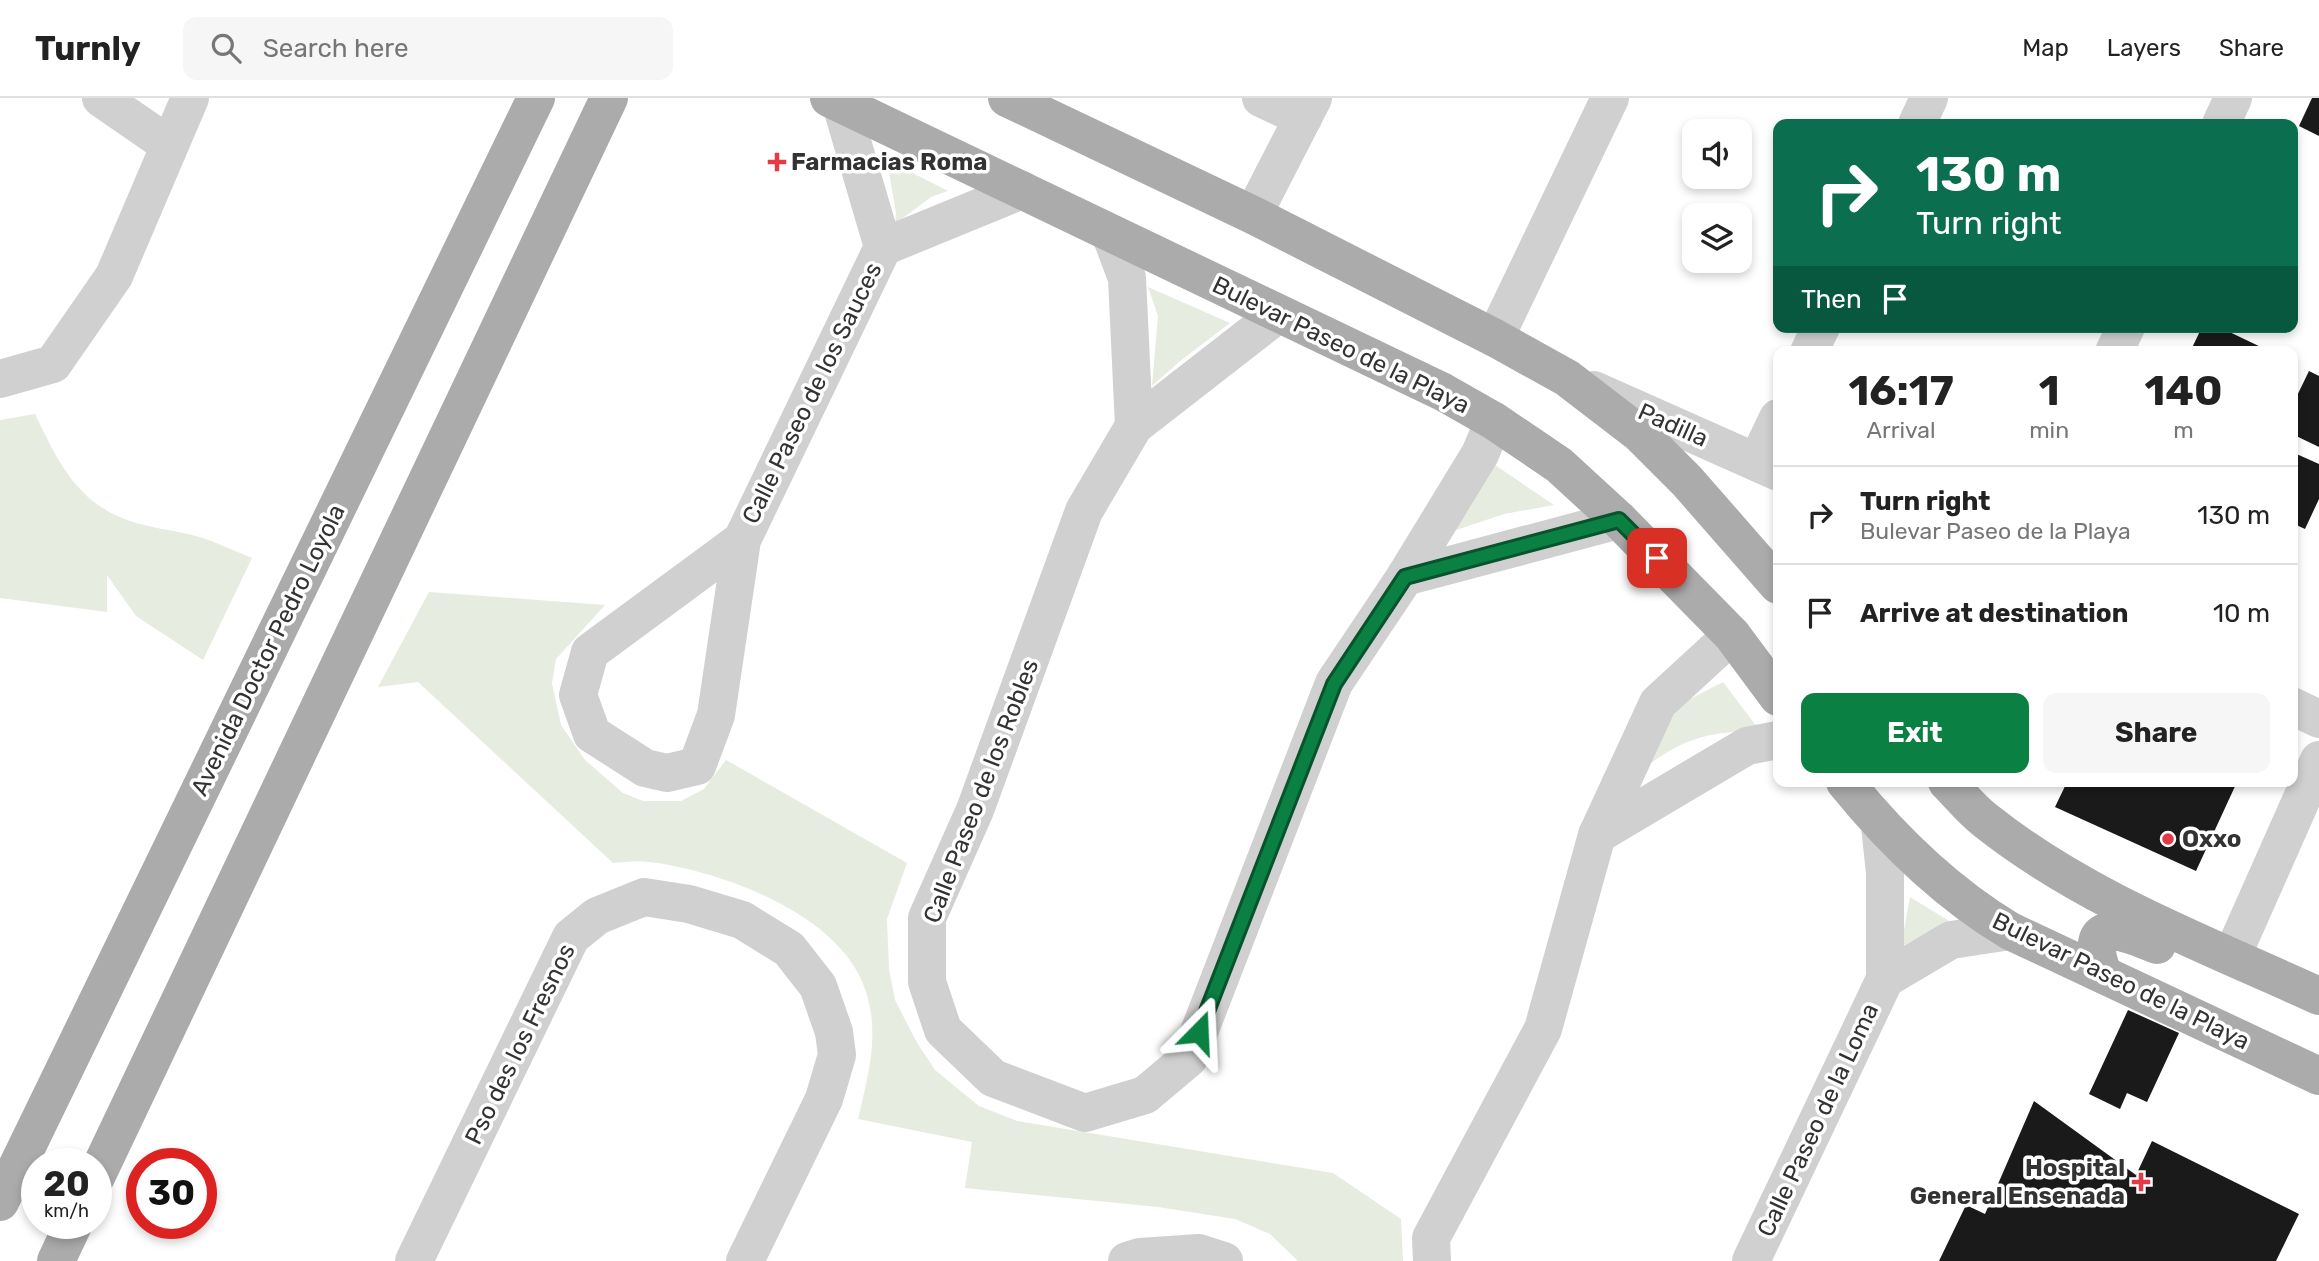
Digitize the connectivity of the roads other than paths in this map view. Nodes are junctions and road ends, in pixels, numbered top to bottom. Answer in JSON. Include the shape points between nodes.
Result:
{"nodes":[{"id":1,"x":101,"y":98,"type":"edge"},
{"id":2,"x":190,"y":98,"type":"edge"},
{"id":3,"x":536,"y":98,"type":"edge"},
{"id":4,"x":609,"y":98,"type":"edge"},
{"id":5,"x":1007,"y":98,"type":"edge"},
{"id":6,"x":1261,"y":98,"type":"edge"},
{"id":7,"x":1610,"y":98,"type":"edge"},
{"id":8,"x":1929,"y":98,"type":"edge"},
{"id":9,"x":2233,"y":98,"type":"edge"},
{"id":10,"x":835,"y":101,"type":"edge"},
{"id":11,"x":1308,"y":108,"type":"edge"},
{"id":12,"x":1919,"y":119,"type":"edge"},
{"id":13,"x":2223,"y":119,"type":"edge"},
{"id":14,"x":169,"y":145,"type":"junction"},
{"id":15,"x":1022,"y":190,"type":"junction"},
{"id":16,"x":1253,"y":215,"type":"junction"},
{"id":17,"x":1110,"y":233,"type":"junction"},
{"id":18,"x":883,"y":247,"type":"junction"},
{"id":19,"x":1278,"y":314,"type":"junction"},
{"id":20,"x":1495,"y":338,"type":"junction"},
{"id":21,"x":1567,"y":378,"type":"junction"},
{"id":22,"x":0,"y":379,"type":"edge"},
{"id":23,"x":1493,"y":421,"type":"junction"},
{"id":24,"x":1134,"y":426,"type":"junction"},
{"id":25,"x":1773,"y":442,"type":"edge"},
{"id":26,"x":1768,"y":467,"type":"edge"},
{"id":27,"x":1619,"y":520,"type":"junction"},
{"id":28,"x":742,"y":540,"type":"junction"},
{"id":29,"x":1405,"y":577,"type":"junction"},
{"id":30,"x":1773,"y":579,"type":"edge"},
{"id":31,"x":1732,"y":635,"type":"junction"},
{"id":32,"x":1773,"y":690,"type":"edge"},
{"id":33,"x":2298,"y":709,"type":"edge"},
{"id":34,"x":2319,"y":719,"type":"edge"},
{"id":35,"x":1773,"y":741,"type":"edge"},
{"id":36,"x":2319,"y":760,"type":"edge"},
{"id":37,"x":1849,"y":787,"type":"edge"},
{"id":38,"x":1952,"y":787,"type":"edge"},
{"id":39,"x":1880,"y":825,"type":"junction"},
{"id":40,"x":1597,"y":835,"type":"junction"},
{"id":41,"x":2010,"y":931,"type":"junction"},
{"id":42,"x":2232,"y":956,"type":"junction"},
{"id":43,"x":2103,"y":974,"type":"junction"},
{"id":44,"x":1885,"y":979,"type":"junction"},
{"id":45,"x":2319,"y":996,"type":"edge"},
{"id":46,"x":2319,"y":1076,"type":"edge"},
{"id":47,"x":110,"y":1148,"type":"edge"},
{"id":48,"x":0,"y":1202,"type":"edge"},
{"id":49,"x":66,"y":1239,"type":"edge"},
{"id":50,"x":56,"y":1261,"type":"edge"},
{"id":51,"x":414,"y":1261,"type":"edge"},
{"id":52,"x":745,"y":1261,"type":"edge"},
{"id":53,"x":1127,"y":1261,"type":"edge"},
{"id":54,"x":1224,"y":1261,"type":"edge"},
{"id":55,"x":1432,"y":1261,"type":"edge"},
{"id":56,"x":1751,"y":1261,"type":"edge"}],
"edges":[{"from":1,"to":14,"type":"street"},
{"from":2,"to":14,"type":"street"},
{"from":3,"to":48,"type":"main road","name":"Avenida Doctor Pedro Loyola"},
{"from":4,"to":47,"type":"main road"},
{"from":5,"to":16,"type":"main road"},
{"from":6,"to":11,"type":"street"},
{"from":7,"to":20,"type":"street"},
{"from":8,"to":12,"type":"street"},
{"from":9,"to":13,"type":"street"},
{"from":10,"to":15,"type":"main road","name":"Bulevar Paseo de la Playa"},
{"from":10,"to":18,"type":"street","name":"Calle Paseo de los Sauces"},
{"from":11,"to":16,"type":"street"},
{"from":14,"to":22,"type":"street","via":[[114,276],[53,364]]},
{"from":15,"to":17,"type":"main road","name":"Bulevar Paseo de la Playa"},
{"from":15,"to":18,"type":"street","name":"Calle Paseo de los Sauces"},
{"from":16,"to":20,"type":"main road"},
{"from":17,"to":19,"type":"main road","name":"Bulevar Paseo de la Playa"},
{"from":17,"to":24,"type":"street","via":[[1127,278]]},
{"from":18,"to":28,"type":"street","name":"Calle Paseo de los Sauces"},
{"from":19,"to":23,"type":"main road","name":"Bulevar Paseo de la Playa"},
{"from":19,"to":24,"type":"street","name":"Calle Paseo de los Robles"},
{"from":20,"to":21,"type":"main road"},
{"from":21,"to":26,"type":"street","name":"Padilla"},
{"from":21,"to":30,"type":"main road","via":[[1649,443]]},
{"from":23,"to":27,"type":"main road","name":"Bulevar Paseo de la Playa","via":[[1559,465]]},
{"from":23,"to":29,"type":"street","name":"Calle Paseo de los Robles","via":[[1480,454]]},
{"from":24,"to":29,"type":"street","name":"Calle Paseo de los Robles","via":[[1084,511],[975,810],[928,918],[927,982],[943,1030],[993,1078],[1085,1113],[1145,1095],[1189,1058],[1334,684]]},
{"from":25,"to":26,"type":"street"},
{"from":27,"to":29,"type":"street"},
{"from":27,"to":31,"type":"main road","name":"Bulevar Paseo de la Playa"},
{"from":28,"to":28,"type":"street","name":"Calle Paseo de los Sauces","via":[[590,652],[578,695],[592,734],[645,768],[667,773],[697,766],[716,715]]},
{"from":31,"to":32,"type":"main road","name":"Bulevar Paseo de la Playa"},
{"from":31,"to":40,"type":"street","via":[[1658,703]]},
{"from":33,"to":34,"type":"street"},
{"from":35,"to":40,"type":"street","via":[[1747,746]]},
{"from":36,"to":42,"type":"street"},
{"from":37,"to":39,"type":"main road","name":"Bulevar Paseo de la Playa"},
{"from":38,"to":42,"type":"main road","via":[[1984,819],[2122,908]]},
{"from":39,"to":41,"type":"main road","name":"Bulevar Paseo de la Playa","via":[[1976,911]]},
{"from":39,"to":44,"type":"street","name":"Calle Paseo de la Loma"},
{"from":40,"to":55,"type":"street","via":[[1543,1030],[1431,1238]]},
{"from":41,"to":43,"type":"main road","name":"Bulevar Paseo de la Playa"},
{"from":41,"to":44,"type":"street","name":"Calle Paseo de la Loma","via":[[1951,940]]},
{"from":42,"to":43,"type":"main road","via":[[2198,962],[2124,932],[2109,931],[2096,944]]},
{"from":42,"to":45,"type":"main road"},
{"from":43,"to":46,"type":"main road","name":"Bulevar Paseo de la Playa"},
{"from":44,"to":56,"type":"street","name":"Calle Paseo de la Loma"},
{"from":49,"to":50,"type":"main road"},
{"from":51,"to":52,"type":"street","name":"Pso des los Fresnos","via":[[571,937],[597,916],[644,897],[742,920],[789,949],[818,986],[834,1032],[836,1055],[824,1099]]},
{"from":53,"to":54,"type":"street","via":[[1140,1256],[1199,1253]]}]}
